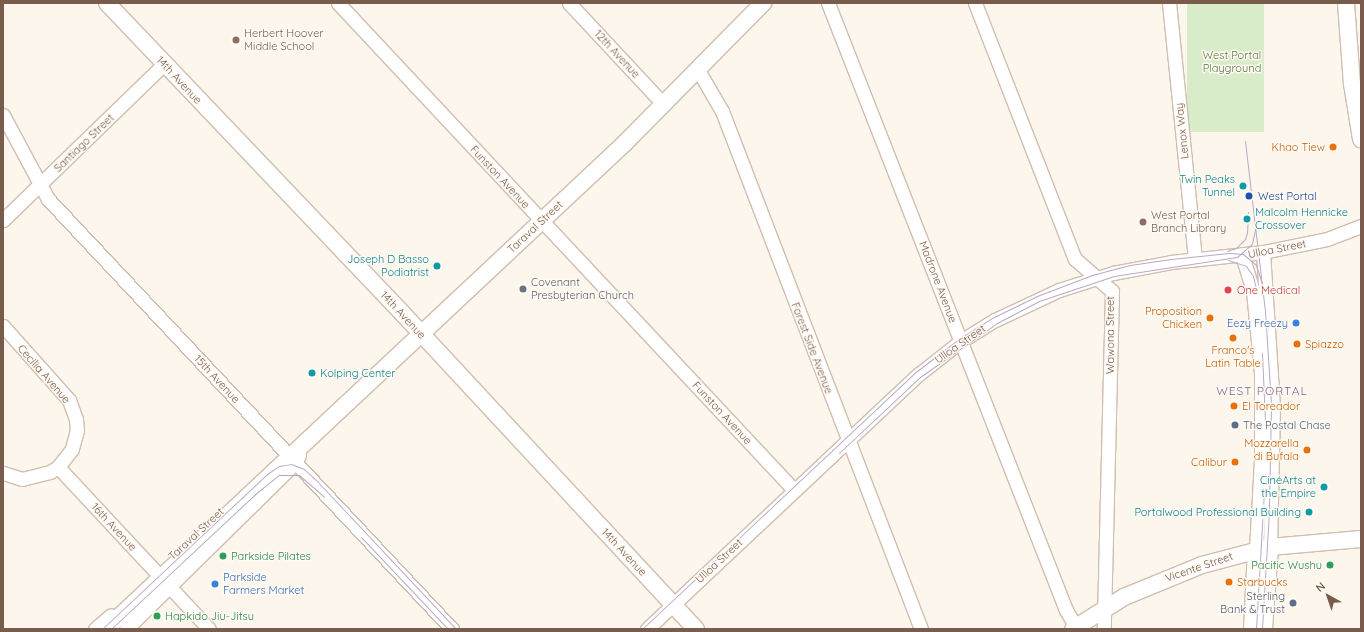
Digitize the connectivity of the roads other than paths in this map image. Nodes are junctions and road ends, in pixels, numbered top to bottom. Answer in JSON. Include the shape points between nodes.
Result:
{"nodes":[{"id":1,"x":107,"y":3,"type":"edge"},
{"id":2,"x":338,"y":3,"type":"edge"},
{"id":3,"x":569,"y":3,"type":"edge"},
{"id":4,"x":763,"y":3,"type":"edge"},
{"id":5,"x":828,"y":3,"type":"edge"},
{"id":6,"x":975,"y":3,"type":"edge"},
{"id":7,"x":1169,"y":3,"type":"edge"},
{"id":8,"x":1346,"y":3,"type":"edge"},
{"id":9,"x":164,"y":64,"type":"junction"},
{"id":10,"x":698,"y":70,"type":"junction"},
{"id":11,"x":664,"y":105,"type":"junction"},
{"id":12,"x":3,"y":115,"type":"edge"},
{"id":13,"x":1361,"y":138,"type":"edge"},
{"id":14,"x":40,"y":186,"type":"junction"},
{"id":15,"x":3,"y":220,"type":"edge"},
{"id":16,"x":542,"y":221,"type":"junction"},
{"id":17,"x":1361,"y":226,"type":"edge"},
{"id":18,"x":1263,"y":252,"type":"junction"},
{"id":19,"x":1242,"y":255,"type":"junction"},
{"id":20,"x":1195,"y":259,"type":"junction"},
{"id":21,"x":1095,"y":278,"type":"junction"},
{"id":22,"x":3,"y":326,"type":"edge"},
{"id":23,"x":421,"y":334,"type":"junction"},
{"id":24,"x":961,"y":341,"type":"junction"},
{"id":25,"x":847,"y":440,"type":"junction"},
{"id":26,"x":291,"y":458,"type":"junction"},
{"id":27,"x":58,"y":467,"type":"junction"},
{"id":28,"x":3,"y":473,"type":"edge"},
{"id":29,"x":794,"y":490,"type":"junction"},
{"id":30,"x":1361,"y":539,"type":"edge"},
{"id":31,"x":1263,"y":548,"type":"junction"},
{"id":32,"x":162,"y":579,"type":"junction"},
{"id":33,"x":673,"y":604,"type":"junction"},
{"id":34,"x":1104,"y":608,"type":"junction"},
{"id":35,"x":1075,"y":628,"type":"edge"},
{"id":36,"x":95,"y":629,"type":"edge"},
{"id":37,"x":106,"y":629,"type":"edge"},
{"id":38,"x":126,"y":629,"type":"edge"},
{"id":39,"x":209,"y":629,"type":"edge"},
{"id":40,"x":452,"y":629,"type":"edge"},
{"id":41,"x":647,"y":629,"type":"edge"},
{"id":42,"x":696,"y":629,"type":"edge"},
{"id":43,"x":921,"y":629,"type":"edge"},
{"id":44,"x":1104,"y":629,"type":"edge"},
{"id":45,"x":1252,"y":629,"type":"edge"},
{"id":46,"x":1264,"y":629,"type":"edge"}],
"edges":[{"from":1,"to":9,"type":"street","name":"14th Avenue"},
{"from":2,"to":16,"type":"street","name":"Funston Avenue"},
{"from":3,"to":11,"type":"street","name":"12th Avenue"},
{"from":4,"to":10,"type":"street","name":"Taraval Street"},
{"from":5,"to":24,"type":"street","name":"Madrone Avenue"},
{"from":6,"to":21,"type":"street","name":"Wawona Street","via":[[1075,260]]},
{"from":7,"to":20,"type":"street","name":"Lenox Way"},
{"from":8,"to":13,"type":"street","via":[[1352,84]]},
{"from":9,"to":14,"type":"street","name":"Santiago Street"},
{"from":9,"to":23,"type":"street","name":"14th Avenue"},
{"from":10,"to":11,"type":"street","name":"Taraval Street"},
{"from":10,"to":25,"type":"street","name":"Forest Side Avenue","via":[[722,111]]},
{"from":11,"to":16,"type":"street","name":"Taraval Street"},
{"from":12,"to":14,"type":"street","name":"15th Avenue"},
{"from":14,"to":15,"type":"street","name":"Santiago Street"},
{"from":14,"to":26,"type":"street","name":"15th Avenue","via":[[48,199]]},
{"from":16,"to":23,"type":"street","name":"Taraval Street"},
{"from":16,"to":29,"type":"street","name":"Funston Avenue"},
{"from":17,"to":18,"type":"street","name":"Ulloa Street","via":[[1327,239]]},
{"from":18,"to":19,"type":"street","name":"Ulloa Street"},
{"from":18,"to":31,"type":"street","via":[[1274,406]]},
{"from":19,"to":20,"type":"street","name":"Ulloa Street"},
{"from":19,"to":31,"type":"street","via":[[1253,291],[1261,373]]},
{"from":20,"to":21,"type":"street","name":"Ulloa Street","via":[[1130,268]]},
{"from":21,"to":24,"type":"street","name":"Ulloa Street","via":[[1038,298]]},
{"from":21,"to":34,"type":"street","name":"Wawona Street","via":[[1112,291]]},
{"from":22,"to":27,"type":"street","name":"Cecilia Avenue","via":[[62,392],[73,409],[76,419],[75,439],[72,449]]},
{"from":23,"to":26,"type":"street","name":"Taraval Street"},
{"from":23,"to":33,"type":"street","name":"14th Avenue"},
{"from":24,"to":25,"type":"street","name":"Ulloa Street"},
{"from":24,"to":35,"type":"street","name":"Madrone Avenue"},
{"from":25,"to":29,"type":"street","name":"Ulloa Street"},
{"from":25,"to":43,"type":"street","name":"Forest Side Avenue"},
{"from":26,"to":32,"type":"street","name":"Taraval Street"},
{"from":26,"to":40,"type":"street","name":"15th Avenue"},
{"from":27,"to":28,"type":"street","via":[[32,478],[22,479]]},
{"from":27,"to":32,"type":"street","name":"16th Avenue"},
{"from":29,"to":33,"type":"street","name":"Ulloa Street"},
{"from":30,"to":31,"type":"street","name":"Vicente Street","via":[[1324,540]]},
{"from":31,"to":34,"type":"street","name":"Vicente Street","via":[[1182,572]]},
{"from":31,"to":45,"type":"street"},
{"from":31,"to":46,"type":"street"},
{"from":32,"to":36,"type":"street","name":"Taraval Street"},
{"from":32,"to":37,"type":"street","name":"Taraval Street"},
{"from":32,"to":38,"type":"street","name":"Taraval Street"},
{"from":32,"to":39,"type":"street","name":"16th Avenue"},
{"from":33,"to":41,"type":"street","name":"Ulloa Street"},
{"from":33,"to":42,"type":"street","name":"14th Avenue"},
{"from":34,"to":35,"type":"street","name":"Vicente Street"},
{"from":34,"to":44,"type":"street","name":"Wawona Street"}]}
